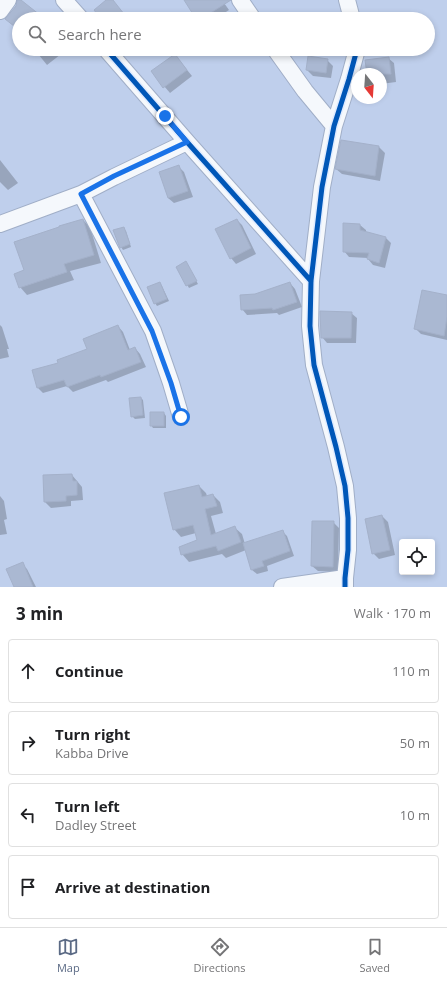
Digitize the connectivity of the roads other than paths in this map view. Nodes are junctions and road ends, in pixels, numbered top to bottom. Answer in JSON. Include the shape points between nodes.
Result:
{"nodes":[{"id":1,"x":8,"y":0,"type":"edge"},
{"id":2,"x":64,"y":0,"type":"edge"},
{"id":3,"x":240,"y":0,"type":"edge"},
{"id":4,"x":347,"y":0,"type":"edge"},
{"id":5,"x":0,"y":11,"type":"edge"},
{"id":6,"x":74,"y":12,"type":"edge"},
{"id":7,"x":248,"y":12,"type":"edge"},
{"id":8,"x":350,"y":12,"type":"edge"},
{"id":9,"x":112,"y":56,"type":"edge"},
{"id":10,"x":280,"y":56,"type":"edge"},
{"id":11,"x":355,"y":56,"type":"edge"},
{"id":12,"x":334,"y":126,"type":"junction"},
{"id":13,"x":187,"y":142,"type":"junction"},
{"id":14,"x":81,"y":194,"type":"junction"},
{"id":15,"x":0,"y":224,"type":"edge"},
{"id":16,"x":311,"y":281,"type":"junction"},
{"id":17,"x":181,"y":417,"type":"dead end"},
{"id":18,"x":345,"y":582,"type":"edge"},
{"id":19,"x":282,"y":587,"type":"edge"}],
"edges":[{"from":1,"to":5,"type":"street"},
{"from":2,"to":6,"type":"street"},
{"from":3,"to":7,"type":"street"},
{"from":4,"to":8,"type":"street"},
{"from":9,"to":13,"type":"street"},
{"from":10,"to":12,"type":"street"},
{"from":11,"to":12,"type":"street"},
{"from":12,"to":16,"type":"street","via":[[322,187]]},
{"from":13,"to":14,"type":"street"},
{"from":13,"to":16,"type":"street"},
{"from":14,"to":15,"type":"street"},
{"from":14,"to":17,"type":"street","via":[[152,331]]},
{"from":16,"to":18,"type":"street","via":[[310,326],[314,365],[345,486],[348,518]]},
{"from":18,"to":19,"type":"street"}]}
